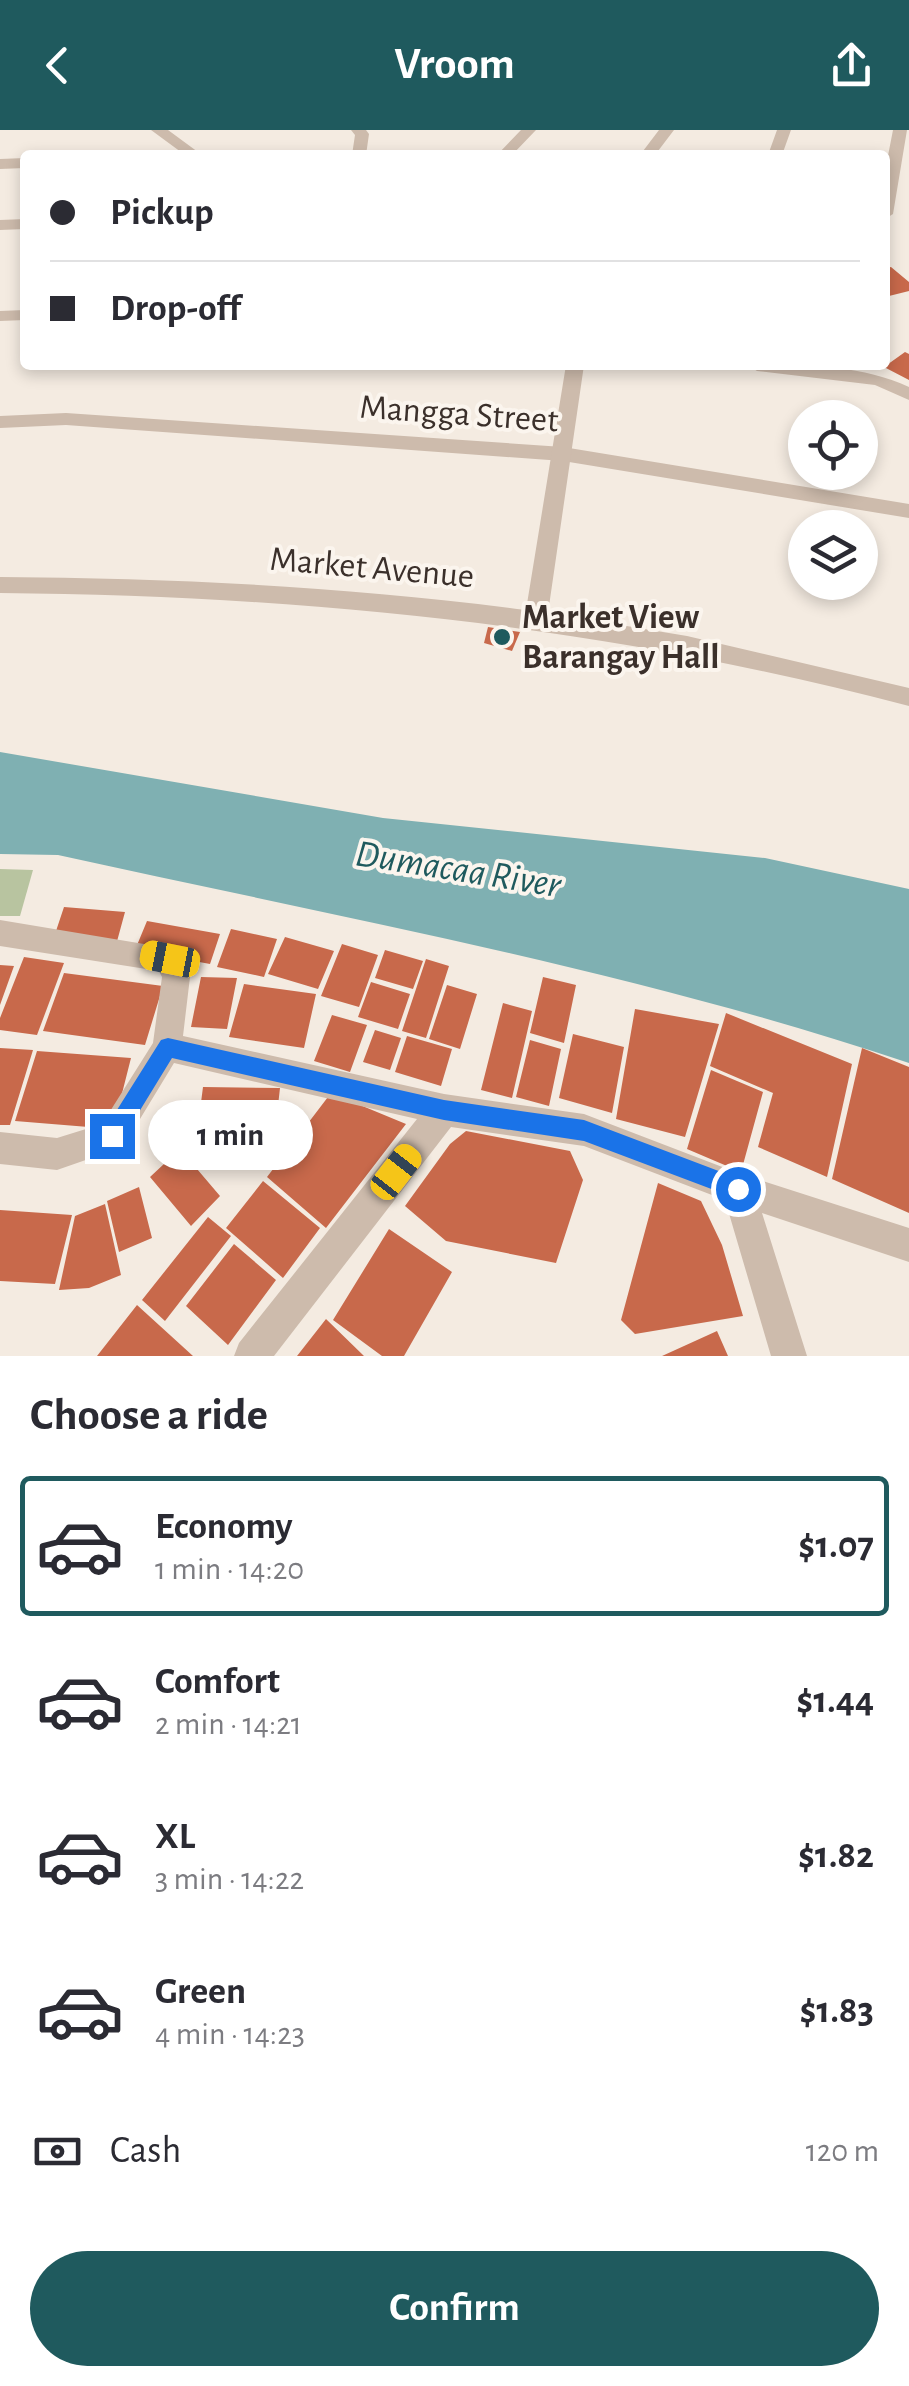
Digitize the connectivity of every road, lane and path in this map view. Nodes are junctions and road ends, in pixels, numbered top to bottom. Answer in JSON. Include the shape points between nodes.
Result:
{"nodes":[{"id":1,"x":158,"y":130,"type":"edge"},
{"id":2,"x":529,"y":130,"type":"edge"},
{"id":3,"x":667,"y":130,"type":"edge"},
{"id":4,"x":900,"y":130,"type":"edge"},
{"id":5,"x":188,"y":150,"type":"edge"},
{"id":6,"x":509,"y":150,"type":"edge"},
{"id":7,"x":652,"y":150,"type":"edge"},
{"id":8,"x":890,"y":186,"type":"edge"},
{"id":9,"x":574,"y":370,"type":"edge"},
{"id":10,"x":797,"y":370,"type":"edge"},
{"id":11,"x":909,"y":394,"type":"edge"},
{"id":12,"x":0,"y":422,"type":"edge"},
{"id":13,"x":564,"y":454,"type":"junction"},
{"id":14,"x":909,"y":511,"type":"edge"},
{"id":15,"x":0,"y":586,"type":"edge"},
{"id":16,"x":536,"y":617,"type":"junction"},
{"id":17,"x":909,"y":697,"type":"edge"},
{"id":18,"x":0,"y":933,"type":"edge"},
{"id":19,"x":168,"y":1047,"type":"junction"},
{"id":20,"x":444,"y":1110,"type":"junction"},
{"id":21,"x":0,"y":1148,"type":"edge"},
{"id":22,"x":738,"y":1189,"type":"junction"},
{"id":23,"x":909,"y":1245,"type":"edge"},
{"id":24,"x":252,"y":1356,"type":"edge"},
{"id":25,"x":789,"y":1356,"type":"edge"}],
"edges":[{"from":1,"to":5,"type":"street"},
{"from":2,"to":6,"type":"street"},
{"from":3,"to":7,"type":"street"},
{"from":4,"to":8,"type":"street"},
{"from":9,"to":13,"type":"street"},
{"from":10,"to":11,"type":"street","via":[[878,380]]},
{"from":12,"to":13,"type":"street","name":"Mangga Street","via":[[66,419]]},
{"from":13,"to":14,"type":"street","name":"Mangga Street"},
{"from":13,"to":16,"type":"street"},
{"from":15,"to":16,"type":"street","name":"Market Avenue","via":[[221,590]]},
{"from":16,"to":17,"type":"street","name":"Market Avenue"},
{"from":18,"to":19,"type":"street","via":[[170,959],[176,977]]},
{"from":19,"to":20,"type":"street"},
{"from":19,"to":21,"type":"street","via":[[112,1136],[57,1154]]},
{"from":20,"to":22,"type":"street","via":[[584,1130]]},
{"from":20,"to":24,"type":"street"},
{"from":22,"to":23,"type":"street"},
{"from":22,"to":25,"type":"street"}]}
